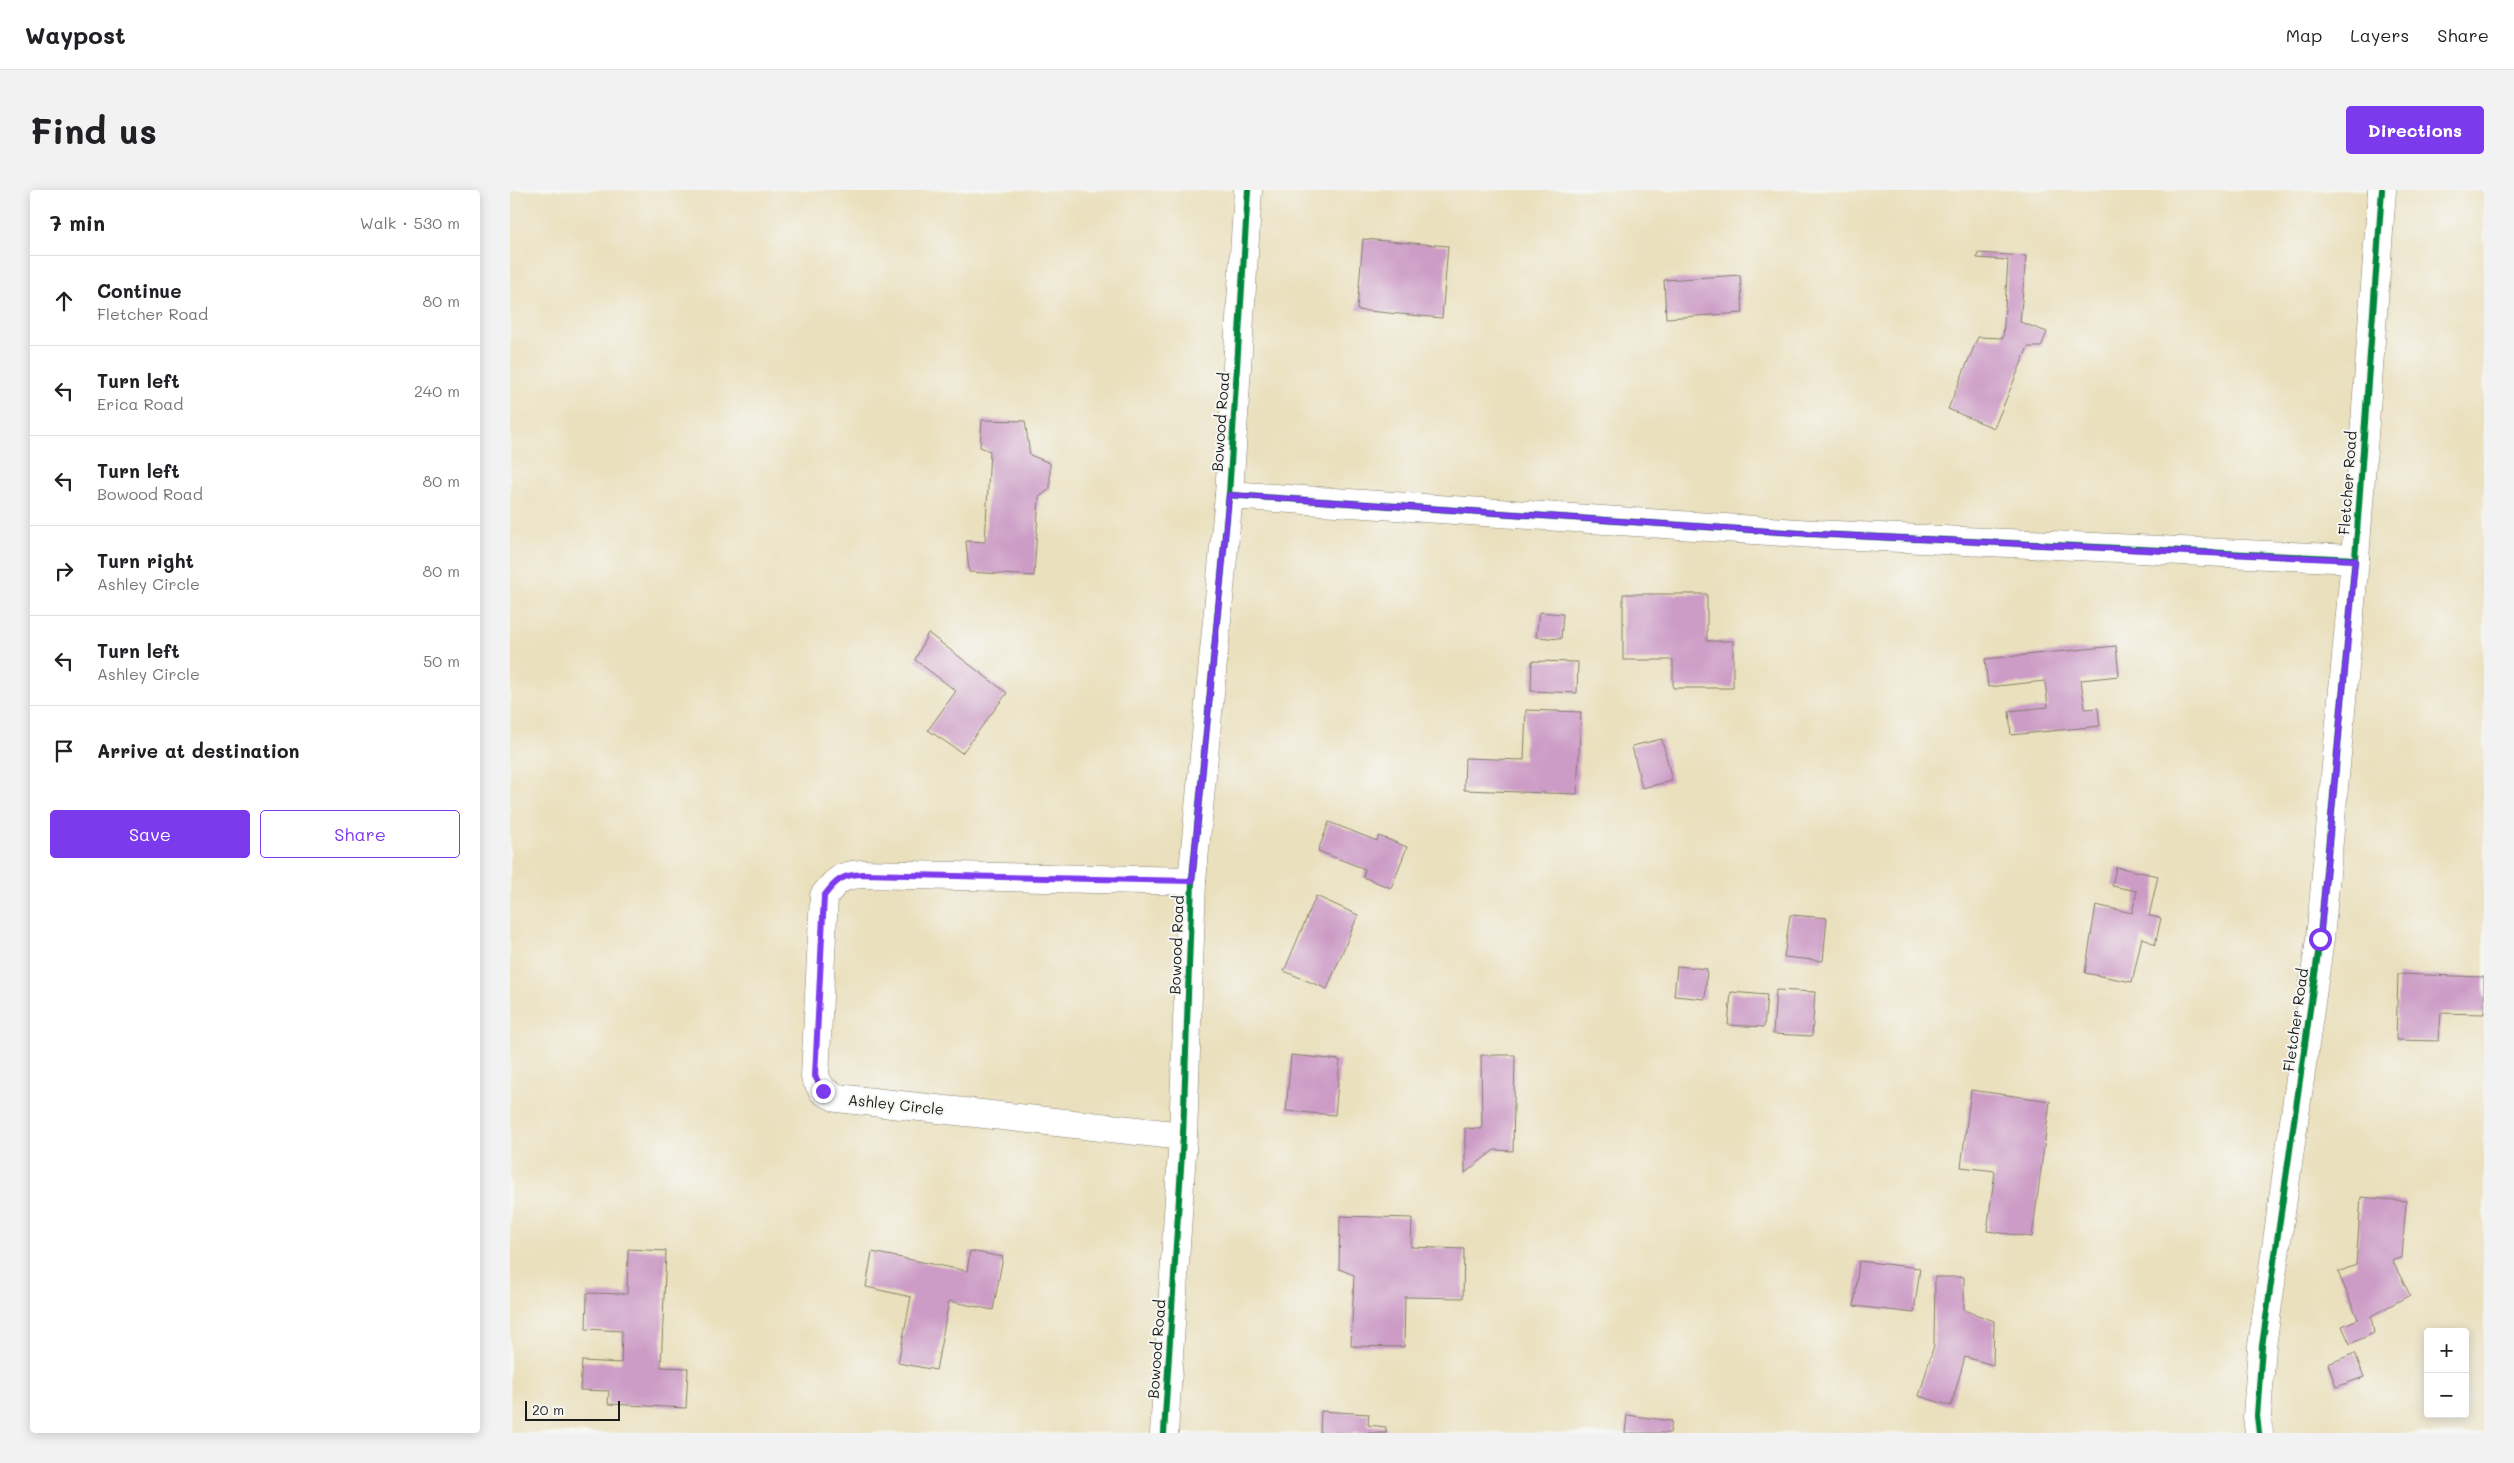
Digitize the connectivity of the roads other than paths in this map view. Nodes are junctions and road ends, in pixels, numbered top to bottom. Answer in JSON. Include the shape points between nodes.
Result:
{"nodes":[{"id":1,"x":1248,"y":190,"type":"edge"},
{"id":2,"x":2382,"y":190,"type":"edge"},
{"id":3,"x":1229,"y":495,"type":"junction"},
{"id":4,"x":2355,"y":560,"type":"junction"},
{"id":5,"x":1192,"y":881,"type":"junction"},
{"id":6,"x":1183,"y":1136,"type":"junction"},
{"id":7,"x":1164,"y":1433,"type":"edge"},
{"id":8,"x":2259,"y":1433,"type":"edge"}],
"edges":[{"from":1,"to":3,"type":"street","name":"Bowood Road"},
{"from":2,"to":4,"type":"street","name":"Fletcher Road"},
{"from":3,"to":4,"type":"street","via":[[1814,534]]},
{"from":3,"to":5,"type":"street","name":"Bowood Road"},
{"from":4,"to":8,"type":"street","name":"Fletcher Road","via":[[2320,939],[2262,1346],[2257,1416]]},
{"from":5,"to":6,"type":"street","name":"Bowood Road"},
{"from":5,"to":6,"type":"street","name":"Ashley Circle","via":[[862,874],[849,875],[834,882],[824,896],[815,1076],[823,1091],[836,1098]]},
{"from":6,"to":7,"type":"street","name":"Bowood Road"}]}
